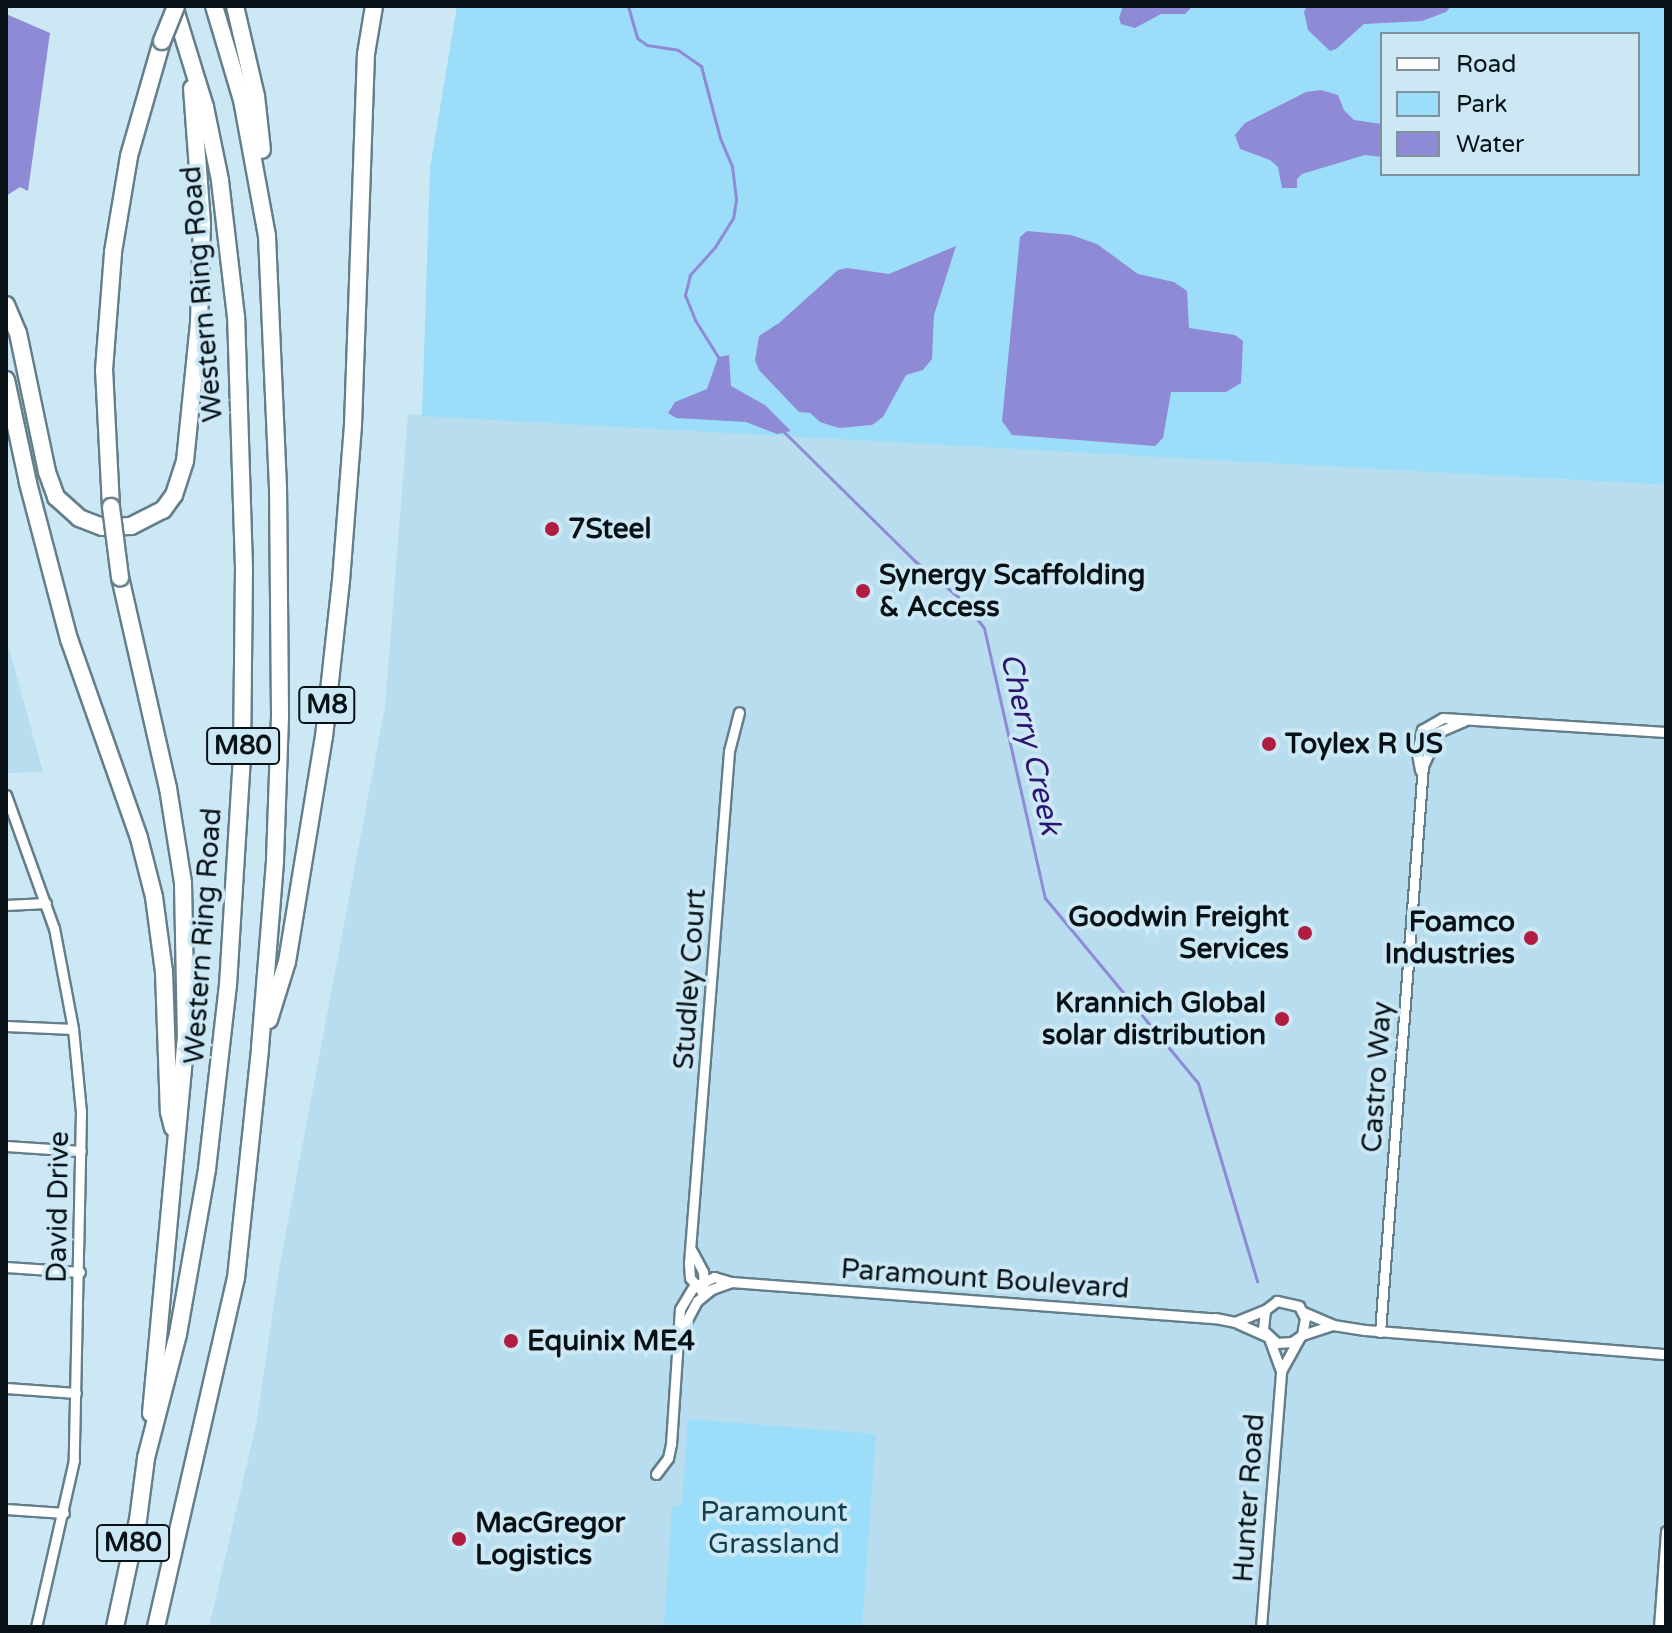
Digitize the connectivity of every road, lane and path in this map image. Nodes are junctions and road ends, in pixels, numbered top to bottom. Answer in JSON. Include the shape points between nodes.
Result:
{"nodes":[{"id":1,"x":175,"y":6,"type":"edge"},
{"id":2,"x":214,"y":6,"type":"edge"},
{"id":3,"x":235,"y":6,"type":"edge"},
{"id":4,"x":374,"y":6,"type":"edge"},
{"id":5,"x":181,"y":32,"type":"junction"},
{"id":6,"x":267,"y":236,"type":"junction"},
{"id":7,"x":6,"y":305,"type":"edge"},
{"id":8,"x":7,"y":388,"type":"edge"},
{"id":9,"x":739,"y":712,"type":"dead end"},
{"id":10,"x":1666,"y":732,"type":"edge"},
{"id":11,"x":6,"y":795,"type":"edge"},
{"id":12,"x":46,"y":903,"type":"junction"},
{"id":13,"x":6,"y":905,"type":"edge"},
{"id":14,"x":6,"y":1026,"type":"edge"},
{"id":15,"x":73,"y":1029,"type":"junction"},
{"id":16,"x":260,"y":1048,"type":"junction"},
{"id":17,"x":6,"y":1146,"type":"edge"},
{"id":18,"x":177,"y":1146,"type":"junction"},
{"id":19,"x":81,"y":1151,"type":"junction"},
{"id":20,"x":6,"y":1267,"type":"edge"},
{"id":21,"x":80,"y":1272,"type":"junction"},
{"id":22,"x":731,"y":1282,"type":"junction"},
{"id":23,"x":699,"y":1283,"type":"junction"},
{"id":24,"x":704,"y":1294,"type":"junction"},
{"id":25,"x":1265,"y":1310,"type":"junction"},
{"id":26,"x":1303,"y":1312,"type":"junction"},
{"id":27,"x":1235,"y":1322,"type":"junction"},
{"id":28,"x":1333,"y":1325,"type":"junction"},
{"id":29,"x":1380,"y":1332,"type":"junction"},
{"id":30,"x":679,"y":1334,"type":"junction"},
{"id":31,"x":1300,"y":1336,"type":"junction"},
{"id":32,"x":1268,"y":1338,"type":"junction"},
{"id":33,"x":1666,"y":1354,"type":"edge"},
{"id":34,"x":1281,"y":1371,"type":"junction"},
{"id":35,"x":6,"y":1388,"type":"edge"},
{"id":36,"x":76,"y":1393,"type":"junction"},
{"id":37,"x":146,"y":1458,"type":"junction"},
{"id":38,"x":656,"y":1474,"type":"dead end"},
{"id":39,"x":6,"y":1509,"type":"edge"},
{"id":40,"x":64,"y":1513,"type":"junction"},
{"id":41,"x":1666,"y":1531,"type":"edge"},
{"id":42,"x":36,"y":1627,"type":"edge"},
{"id":43,"x":115,"y":1627,"type":"edge"},
{"id":44,"x":156,"y":1627,"type":"edge"},
{"id":45,"x":1261,"y":1627,"type":"edge"},
{"id":46,"x":1659,"y":1627,"type":"edge"}],
"edges":[{"from":1,"to":5,"type":"highway","name":"Western Ring Road","number":"M80"},
{"from":1,"to":18,"type":"highway","bridge":true,"via":[[129,156],[113,252],[104,370],[120,577],[168,788],[183,883],[187,1011]]},
{"from":2,"to":6,"type":"highway","number":"M80","via":[[242,100]]},
{"from":3,"to":6,"type":"highway","via":[[256,96]]},
{"from":4,"to":16,"type":"highway","number":"M8","via":[[366,54],[353,425],[324,737],[287,962]]},
{"from":5,"to":7,"type":"highway","via":[[198,155],[202,274],[185,461],[163,510],[131,526],[102,527],[79,518],[56,497],[18,333]]},
{"from":5,"to":37,"type":"highway","name":"Western Ring Road","number":"M80","via":[[205,107],[220,180],[236,317],[244,696],[229,969],[213,1124],[181,1320]]},
{"from":6,"to":16,"type":"highway","number":"M80","via":[[280,699],[275,860]]},
{"from":8,"to":18,"type":"highway","via":[[69,639],[139,838],[154,897],[164,972],[169,1112]]},
{"from":9,"to":23,"type":"street","name":"Studley Court","via":[[729,751],[692,1251]]},
{"from":10,"to":29,"type":"street","name":"Castro Way","via":[[1464,721],[1443,727],[1431,740],[1422,777]]},
{"from":11,"to":12,"type":"street","name":"David Drive"},
{"from":12,"to":13,"type":"street"},
{"from":12,"to":15,"type":"street","name":"David Drive"},
{"from":14,"to":15,"type":"street"},
{"from":15,"to":19,"type":"street","name":"David Drive"},
{"from":16,"to":44,"type":"highway","number":"M80","via":[[236,1278]]},
{"from":17,"to":19,"type":"street"},
{"from":18,"to":37,"type":"highway"},
{"from":19,"to":21,"type":"street","name":"David Drive"},
{"from":20,"to":21,"type":"street"},
{"from":21,"to":36,"type":"street","name":"David Drive"},
{"from":22,"to":23,"type":"street","name":"Paramount Boulevard","via":[[720,1277]]},
{"from":22,"to":24,"type":"street","name":"Paramount Boulevard"},
{"from":22,"to":27,"type":"street","name":"Paramount Boulevard"},
{"from":23,"to":24,"type":"street","name":"Studley Court"},
{"from":23,"to":30,"type":"street","via":[[680,1309]]},
{"from":24,"to":30,"type":"street"},
{"from":25,"to":26,"type":"street","via":[[1285,1300]]},
{"from":25,"to":27,"type":"street","name":"Paramount Boulevard"},
{"from":25,"to":32,"type":"street","via":[[1261,1323]]},
{"from":26,"to":28,"type":"street"},
{"from":26,"to":31,"type":"street","via":[[1306,1323]]},
{"from":27,"to":32,"type":"street","name":"Paramount Boulevard"},
{"from":28,"to":29,"type":"street"},
{"from":28,"to":31,"type":"street"},
{"from":29,"to":33,"type":"street"},
{"from":30,"to":38,"type":"street","via":[[671,1444]]},
{"from":31,"to":32,"type":"street","via":[[1285,1344]]},
{"from":31,"to":34,"type":"street","name":"Hunter Road"},
{"from":32,"to":34,"type":"street","name":"Hunter Road"},
{"from":34,"to":45,"type":"street","name":"Hunter Road"},
{"from":35,"to":36,"type":"street"},
{"from":36,"to":40,"type":"street","name":"David Drive","via":[[74,1460]]},
{"from":37,"to":43,"type":"highway","name":"Western Ring Road","number":"M80"},
{"from":39,"to":40,"type":"street"},
{"from":40,"to":42,"type":"street","name":"David Drive"},
{"from":41,"to":46,"type":"street"}]}
